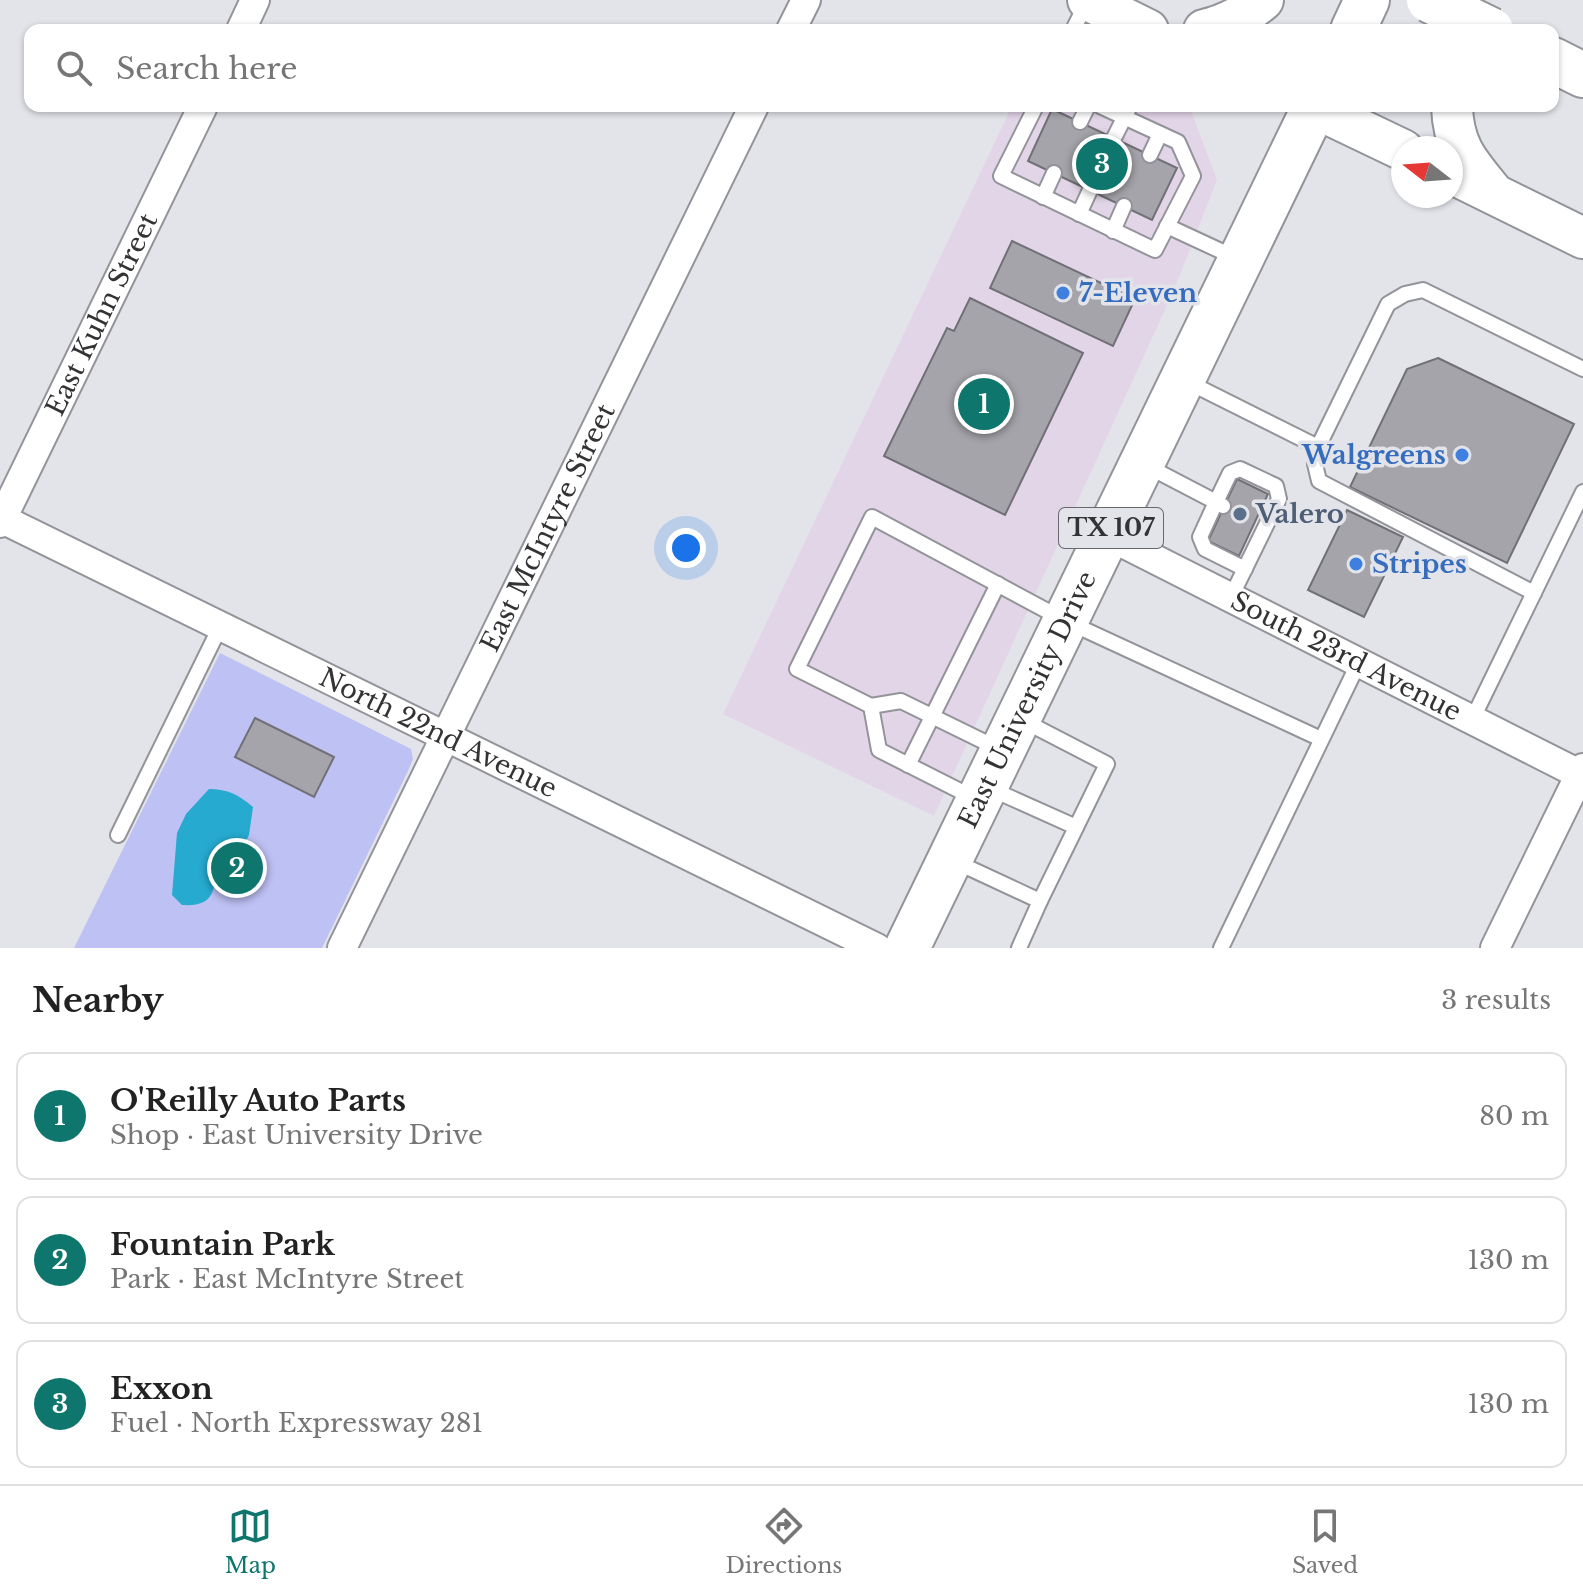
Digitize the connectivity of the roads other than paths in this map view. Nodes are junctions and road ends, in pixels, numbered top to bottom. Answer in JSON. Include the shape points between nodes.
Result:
{"nodes":[{"id":1,"x":255,"y":0,"type":"edge"},
{"id":2,"x":806,"y":0,"type":"edge"},
{"id":3,"x":1088,"y":0,"type":"edge"},
{"id":4,"x":1263,"y":0,"type":"edge"},
{"id":5,"x":1367,"y":0,"type":"edge"},
{"id":6,"x":1429,"y":0,"type":"edge"},
{"id":7,"x":1492,"y":0,"type":"edge"},
{"id":8,"x":244,"y":24,"type":"edge"},
{"id":9,"x":794,"y":24,"type":"edge"},
{"id":10,"x":1076,"y":24,"type":"edge"},
{"id":11,"x":1136,"y":24,"type":"edge"},
{"id":12,"x":1221,"y":24,"type":"edge"},
{"id":13,"x":1356,"y":24,"type":"edge"},
{"id":14,"x":1479,"y":24,"type":"edge"},
{"id":15,"x":1480,"y":24,"type":"edge"},
{"id":16,"x":200,"y":112,"type":"edge"},
{"id":17,"x":751,"y":112,"type":"edge"},
{"id":18,"x":1033,"y":112,"type":"edge"},
{"id":19,"x":1085,"y":112,"type":"edge"},
{"id":20,"x":1127,"y":112,"type":"edge"},
{"id":21,"x":1312,"y":112,"type":"edge"},
{"id":22,"x":1324,"y":112,"type":"edge"},
{"id":23,"x":1452,"y":112,"type":"edge"},
{"id":24,"x":1080,"y":122,"type":"dead end"},
{"id":25,"x":1160,"y":134,"type":"junction"},
{"id":26,"x":1114,"y":138,"type":"dead end"},
{"id":27,"x":1391,"y":144,"type":"edge"},
{"id":28,"x":1150,"y":155,"type":"dead end"},
{"id":29,"x":1054,"y":173,"type":"dead end"},
{"id":30,"x":1463,"y":179,"type":"edge"},
{"id":31,"x":1090,"y":190,"type":"dead end"},
{"id":32,"x":1495,"y":195,"type":"junction"},
{"id":33,"x":1043,"y":197,"type":"junction"},
{"id":34,"x":1124,"y":206,"type":"dead end"},
{"id":35,"x":1079,"y":214,"type":"junction"},
{"id":36,"x":1167,"y":226,"type":"junction"},
{"id":37,"x":1113,"y":231,"type":"junction"},
{"id":38,"x":1583,"y":238,"type":"edge"},
{"id":39,"x":1241,"y":260,"type":"junction"},
{"id":40,"x":1583,"y":369,"type":"edge"},
{"id":41,"x":1183,"y":379,"type":"junction"},
{"id":42,"x":1318,"y":447,"type":"junction"},
{"id":43,"x":1142,"y":463,"type":"junction"},
{"id":44,"x":1583,"y":492,"type":"edge"},
{"id":45,"x":1220,"y":504,"type":"junction"},
{"id":46,"x":1,"y":520,"type":"edge"},
{"id":47,"x":1107,"y":535,"type":"junction"},
{"id":48,"x":1245,"y":569,"type":"junction"},
{"id":49,"x":998,"y":584,"type":"junction"},
{"id":50,"x":1534,"y":593,"type":"junction"},
{"id":51,"x":1231,"y":597,"type":"junction"},
{"id":52,"x":1066,"y":621,"type":"junction"},
{"id":53,"x":221,"y":625,"type":"junction"},
{"id":54,"x":1359,"y":662,"type":"junction"},
{"id":55,"x":871,"y":706,"type":"junction"},
{"id":56,"x":932,"y":716,"type":"junction"},
{"id":57,"x":1472,"y":720,"type":"junction"},
{"id":58,"x":447,"y":735,"type":"junction"},
{"id":59,"x":1321,"y":739,"type":"junction"},
{"id":60,"x":996,"y":764,"type":"junction"},
{"id":61,"x":908,"y":765,"type":"junction"},
{"id":62,"x":1582,"y":773,"type":"edge"},
{"id":63,"x":1076,"y":827,"type":"junction"},
{"id":64,"x":118,"y":835,"type":"dead end"},
{"id":65,"x":950,"y":859,"type":"junction"},
{"id":66,"x":1040,"y":901,"type":"junction"},
{"id":67,"x":342,"y":948,"type":"edge"},
{"id":68,"x":877,"y":948,"type":"edge"},
{"id":69,"x":907,"y":948,"type":"edge"},
{"id":70,"x":1019,"y":948,"type":"edge"},
{"id":71,"x":1221,"y":948,"type":"edge"},
{"id":72,"x":1495,"y":948,"type":"edge"}],
"edges":[{"from":1,"to":8,"type":"street"},
{"from":2,"to":9,"type":"street"},
{"from":3,"to":10,"type":"lane"},
{"from":3,"to":11,"type":"main road"},
{"from":4,"to":12,"type":"main road"},
{"from":5,"to":13,"type":"main road"},
{"from":6,"to":14,"type":"main road","bridge":true},
{"from":7,"to":15,"type":"main road"},
{"from":16,"to":46,"type":"street","name":"East Kuhn Street"},
{"from":17,"to":58,"type":"street","name":"East McIntyre Street"},
{"from":18,"to":33,"type":"lane","via":[[1001,176]]},
{"from":19,"to":24,"type":"lane"},
{"from":20,"to":25,"type":"lane"},
{"from":20,"to":26,"type":"lane"},
{"from":21,"to":39,"type":"main road","name":"East University Drive","number":"TX 107"},
{"from":22,"to":27,"type":"main road"},
{"from":23,"to":32,"type":"main road","via":[[1463,156]]},
{"from":25,"to":28,"type":"lane"},
{"from":25,"to":36,"type":"lane","via":[[1178,142],[1193,176]]},
{"from":29,"to":33,"type":"lane"},
{"from":30,"to":32,"type":"main road"},
{"from":31,"to":35,"type":"lane"},
{"from":32,"to":38,"type":"main road"},
{"from":33,"to":35,"type":"lane"},
{"from":34,"to":37,"type":"lane"},
{"from":35,"to":37,"type":"lane"},
{"from":36,"to":37,"type":"lane","via":[[1155,250]]},
{"from":36,"to":39,"type":"lane"},
{"from":39,"to":41,"type":"main road","name":"East University Drive","number":"TX 107"},
{"from":40,"to":42,"type":"lane","via":[[1423,290],[1405,294],[1388,304]]},
{"from":41,"to":42,"type":"lane"},
{"from":41,"to":43,"type":"main road","name":"East University Drive","number":"TX 107"},
{"from":42,"to":50,"type":"lane","via":[[1319,481]]},
{"from":43,"to":45,"type":"lane"},
{"from":43,"to":47,"type":"main road","name":"East University Drive","number":"TX 107"},
{"from":44,"to":50,"type":"lane"},
{"from":45,"to":48,"type":"lane","via":[[1200,537],[1205,549]]},
{"from":45,"to":48,"type":"lane","via":[[1230,473],[1240,469],[1276,486],[1279,499],[1260,524]]},
{"from":46,"to":53,"type":"street","name":"North 22nd Avenue"},
{"from":47,"to":51,"type":"street","name":"South 23rd Avenue"},
{"from":47,"to":52,"type":"main road","name":"East University Drive","number":"TX 107"},
{"from":48,"to":51,"type":"lane"},
{"from":49,"to":52,"type":"lane"},
{"from":49,"to":55,"type":"lane","via":[[872,517],[797,669]]},
{"from":49,"to":56,"type":"lane"},
{"from":50,"to":57,"type":"lane"},
{"from":51,"to":54,"type":"street","name":"South 23rd Avenue"},
{"from":52,"to":59,"type":"lane"},
{"from":52,"to":60,"type":"main road","name":"East University Drive","number":"TX 107"},
{"from":53,"to":58,"type":"street","name":"North 22nd Avenue"},
{"from":53,"to":64,"type":"lane"},
{"from":54,"to":57,"type":"street","name":"South 23rd Avenue"},
{"from":54,"to":59,"type":"lane"},
{"from":55,"to":56,"type":"lane","via":[[901,701]]},
{"from":55,"to":61,"type":"lane","via":[[879,750]]},
{"from":56,"to":60,"type":"lane"},
{"from":56,"to":61,"type":"lane"},
{"from":57,"to":62,"type":"street","name":"South 23rd Avenue"},
{"from":58,"to":67,"type":"street","name":"East McIntyre Street"},
{"from":58,"to":68,"type":"street","name":"North 22nd Avenue"},
{"from":59,"to":71,"type":"lane"},
{"from":60,"to":61,"type":"lane"},
{"from":60,"to":63,"type":"lane"},
{"from":60,"to":63,"type":"lane","via":[[1107,764]]},
{"from":60,"to":65,"type":"main road","name":"East University Drive","number":"TX 107"},
{"from":62,"to":72,"type":"street"},
{"from":63,"to":66,"type":"lane"},
{"from":65,"to":66,"type":"lane"},
{"from":65,"to":69,"type":"main road","name":"East University Drive","number":"TX 107"},
{"from":66,"to":70,"type":"lane"}]}
